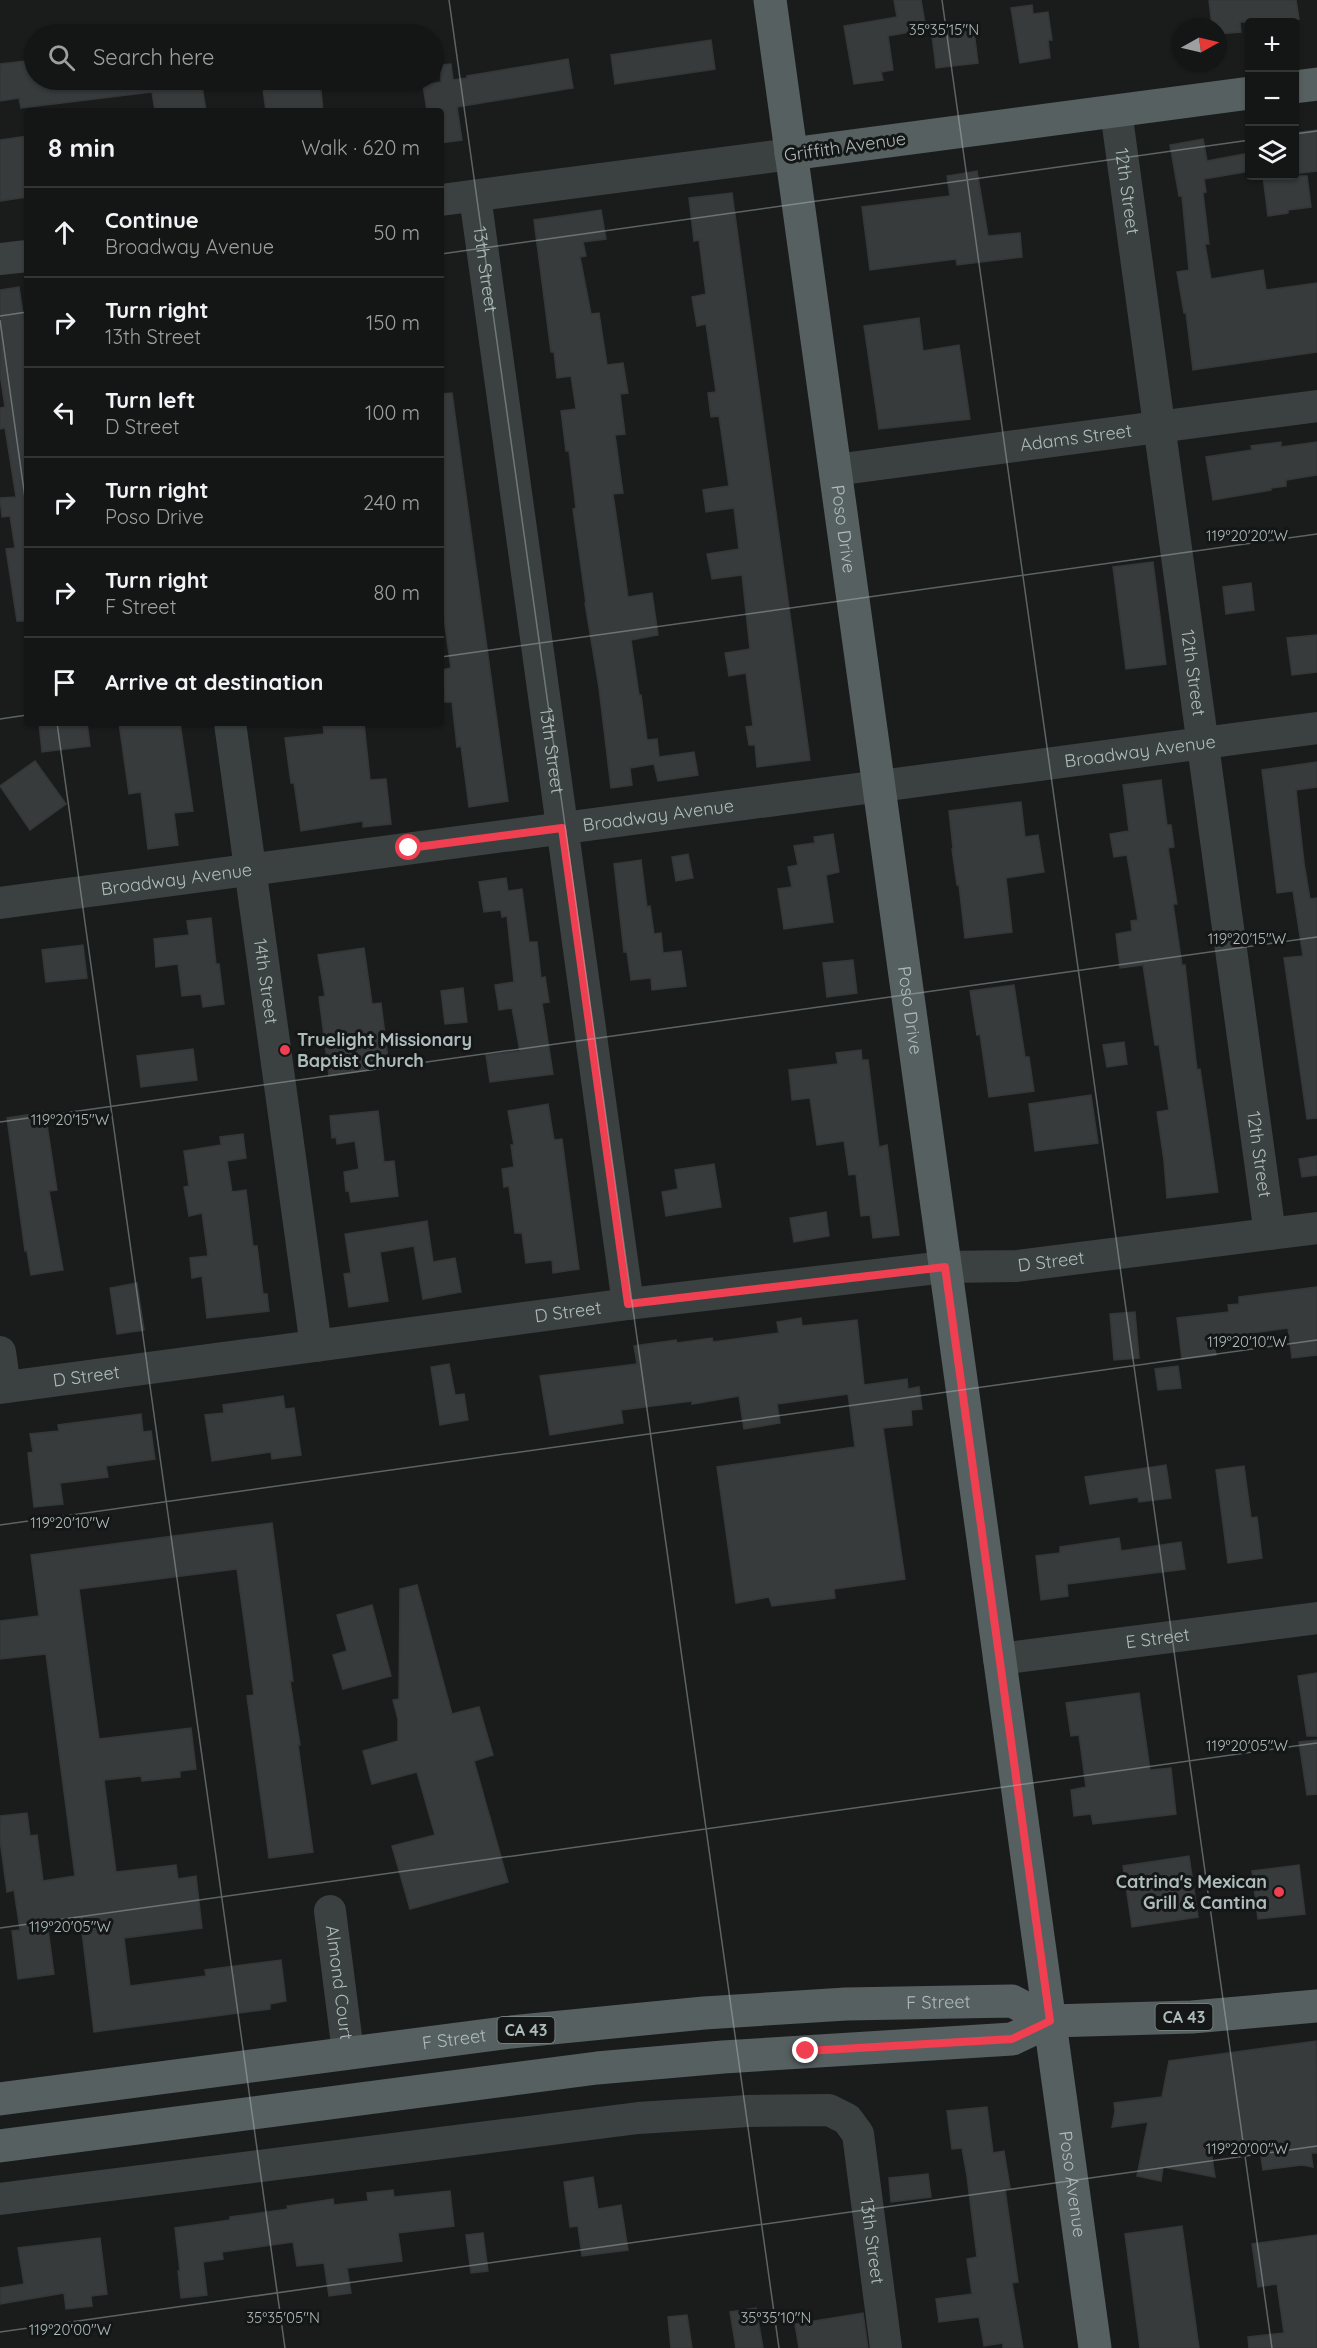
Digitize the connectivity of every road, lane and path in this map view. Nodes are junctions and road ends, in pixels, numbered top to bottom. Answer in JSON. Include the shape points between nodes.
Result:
{"nodes":[{"id":1,"x":770,"y":0,"type":"edge"},
{"id":2,"x":1317,"y":84,"type":"edge"},
{"id":3,"x":1299,"y":86,"type":"edge"},
{"id":4,"x":1245,"y":94,"type":"edge"},
{"id":5,"x":1116,"y":111,"type":"junction"},
{"id":6,"x":791,"y":154,"type":"junction"},
{"id":7,"x":475,"y":196,"type":"junction"},
{"id":8,"x":444,"y":200,"type":"edge"},
{"id":9,"x":24,"y":256,"type":"edge"},
{"id":10,"x":0,"y":259,"type":"edge"},
{"id":11,"x":1317,"y":406,"type":"edge"},
{"id":12,"x":1160,"y":427,"type":"junction"},
{"id":13,"x":835,"y":470,"type":"junction"},
{"id":14,"x":230,"y":726,"type":"edge"},
{"id":15,"x":1317,"y":728,"type":"edge"},
{"id":16,"x":1203,"y":743,"type":"junction"},
{"id":17,"x":879,"y":786,"type":"junction"},
{"id":18,"x":562,"y":828,"type":"junction"},
{"id":19,"x":250,"y":870,"type":"junction"},
{"id":20,"x":0,"y":903,"type":"edge"},
{"id":21,"x":1317,"y":1228,"type":"edge"},
{"id":22,"x":1270,"y":1234,"type":"junction"},
{"id":23,"x":945,"y":1267,"type":"junction"},
{"id":24,"x":628,"y":1304,"type":"junction"},
{"id":25,"x":316,"y":1346,"type":"junction"},
{"id":26,"x":0,"y":1352,"type":"edge"},
{"id":27,"x":2,"y":1387,"type":"edge"},
{"id":28,"x":1317,"y":1618,"type":"edge"},
{"id":29,"x":999,"y":1659,"type":"junction"},
{"id":30,"x":330,"y":1911,"type":"dead end"},
{"id":31,"x":1317,"y":2006,"type":"edge"},
{"id":32,"x":1050,"y":2021,"type":"junction"},
{"id":33,"x":348,"y":2052,"type":"junction"},
{"id":34,"x":0,"y":2099,"type":"edge"},
{"id":35,"x":0,"y":2146,"type":"edge"},
{"id":36,"x":0,"y":2199,"type":"edge"},
{"id":37,"x":886,"y":2348,"type":"edge"},
{"id":38,"x":1095,"y":2348,"type":"edge"}],
"edges":[{"from":1,"to":6,"type":"main road","name":"Poso Drive"},
{"from":2,"to":3,"type":"main road"},
{"from":4,"to":5,"type":"main road","name":"Griffith Avenue"},
{"from":5,"to":6,"type":"main road","name":"Griffith Avenue"},
{"from":5,"to":12,"type":"street","name":"12th Street"},
{"from":6,"to":7,"type":"street","name":"Griffith Avenue"},
{"from":6,"to":13,"type":"main road","name":"Poso Drive"},
{"from":7,"to":8,"type":"street","name":"Griffith Avenue"},
{"from":7,"to":18,"type":"street","name":"13th Street"},
{"from":9,"to":10,"type":"street"},
{"from":11,"to":12,"type":"street","name":"Adams Street"},
{"from":12,"to":13,"type":"street","name":"Adams Street"},
{"from":12,"to":16,"type":"street","name":"12th Street"},
{"from":13,"to":17,"type":"main road","name":"Poso Drive"},
{"from":14,"to":19,"type":"street","name":"14th Street"},
{"from":15,"to":16,"type":"street","name":"Broadway Avenue"},
{"from":16,"to":17,"type":"street","name":"Broadway Avenue"},
{"from":16,"to":22,"type":"street","name":"12th Street"},
{"from":17,"to":18,"type":"street","name":"Broadway Avenue"},
{"from":17,"to":23,"type":"main road","name":"Poso Drive"},
{"from":18,"to":19,"type":"street","name":"Broadway Avenue"},
{"from":18,"to":24,"type":"street","name":"13th Street"},
{"from":19,"to":20,"type":"street","name":"Broadway Avenue"},
{"from":19,"to":25,"type":"street","name":"14th Street"},
{"from":21,"to":22,"type":"street","name":"D Street"},
{"from":22,"to":23,"type":"street","name":"D Street","via":[[1017,1266]]},
{"from":23,"to":24,"type":"street","name":"D Street"},
{"from":23,"to":29,"type":"main road","name":"Poso Drive"},
{"from":24,"to":25,"type":"street","name":"D Street"},
{"from":25,"to":27,"type":"street","name":"D Street"},
{"from":26,"to":27,"type":"street"},
{"from":28,"to":29,"type":"street","name":"E Street"},
{"from":29,"to":32,"type":"main road","name":"Poso Drive"},
{"from":30,"to":33,"type":"street","name":"Almond Court"},
{"from":31,"to":32,"type":"main road","name":"F Street","number":"CA 43","via":[[1192,2017]]},
{"from":32,"to":33,"type":"main road","name":"F Street","number":"CA 43","via":[[1012,2001],[846,2004],[579,2024]]},
{"from":32,"to":35,"type":"main road","name":"F Street","number":"CA 43","via":[[1012,2039],[597,2068]]},
{"from":32,"to":38,"type":"main road","name":"Poso Avenue"},
{"from":33,"to":34,"type":"main road","name":"F Street","number":"CA 43"},
{"from":36,"to":37,"type":"street","name":"13th Street","via":[[638,2118],[829,2110],[847,2119],[858,2134]]}]}
